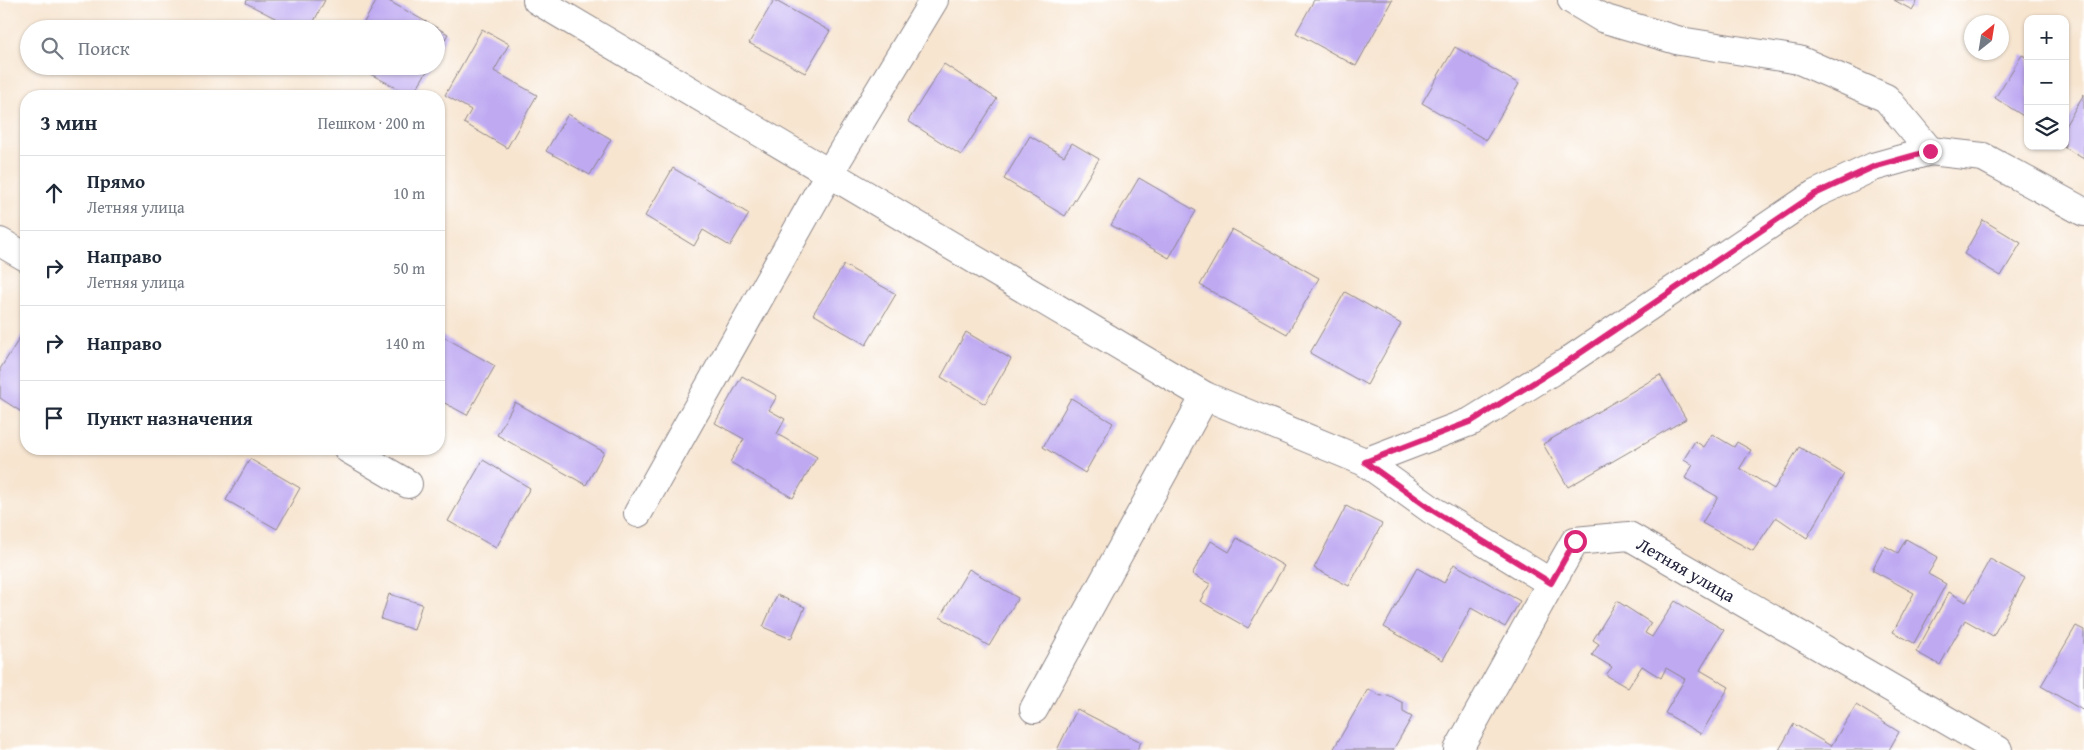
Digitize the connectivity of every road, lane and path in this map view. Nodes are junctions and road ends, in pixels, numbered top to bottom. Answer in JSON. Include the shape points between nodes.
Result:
{"nodes":[{"id":1,"x":537,"y":0,"type":"edge"},
{"id":2,"x":934,"y":0,"type":"edge"},
{"id":3,"x":1572,"y":0,"type":"edge"},
{"id":4,"x":1930,"y":151,"type":"junction"},
{"id":5,"x":830,"y":172,"type":"junction"},
{"id":6,"x":2084,"y":212,"type":"edge"},
{"id":7,"x":0,"y":242,"type":"edge"},
{"id":8,"x":20,"y":254,"type":"edge"},
{"id":9,"x":1205,"y":396,"type":"junction"},
{"id":10,"x":358,"y":455,"type":"edge"},
{"id":11,"x":1365,"y":462,"type":"junction"},
{"id":12,"x":408,"y":484,"type":"dead end"},
{"id":13,"x":638,"y":513,"type":"dead end"},
{"id":14,"x":1551,"y":583,"type":"junction"},
{"id":15,"x":1034,"y":709,"type":"dead end"},
{"id":16,"x":1458,"y":750,"type":"edge"},
{"id":17,"x":1998,"y":750,"type":"edge"}],
"edges":[{"from":1,"to":5,"type":"street"},
{"from":2,"to":5,"type":"street"},
{"from":3,"to":4,"type":"street","via":[[1602,18],[1680,41],[1800,60],[1886,98]]},
{"from":4,"to":6,"type":"street","via":[[1983,157]]},
{"from":4,"to":11,"type":"street","via":[[1873,167],[1815,194],[1567,362],[1472,421]]},
{"from":5,"to":9,"type":"street"},
{"from":5,"to":13,"type":"street"},
{"from":7,"to":8,"type":"street"},
{"from":9,"to":11,"type":"street"},
{"from":9,"to":15,"type":"street"},
{"from":10,"to":12,"type":"street"},
{"from":11,"to":14,"type":"street","via":[[1432,510]]},
{"from":14,"to":16,"type":"street"},
{"from":14,"to":17,"type":"street","name":"Летняя улица","via":[[1575,541],[1629,536]]}]}
